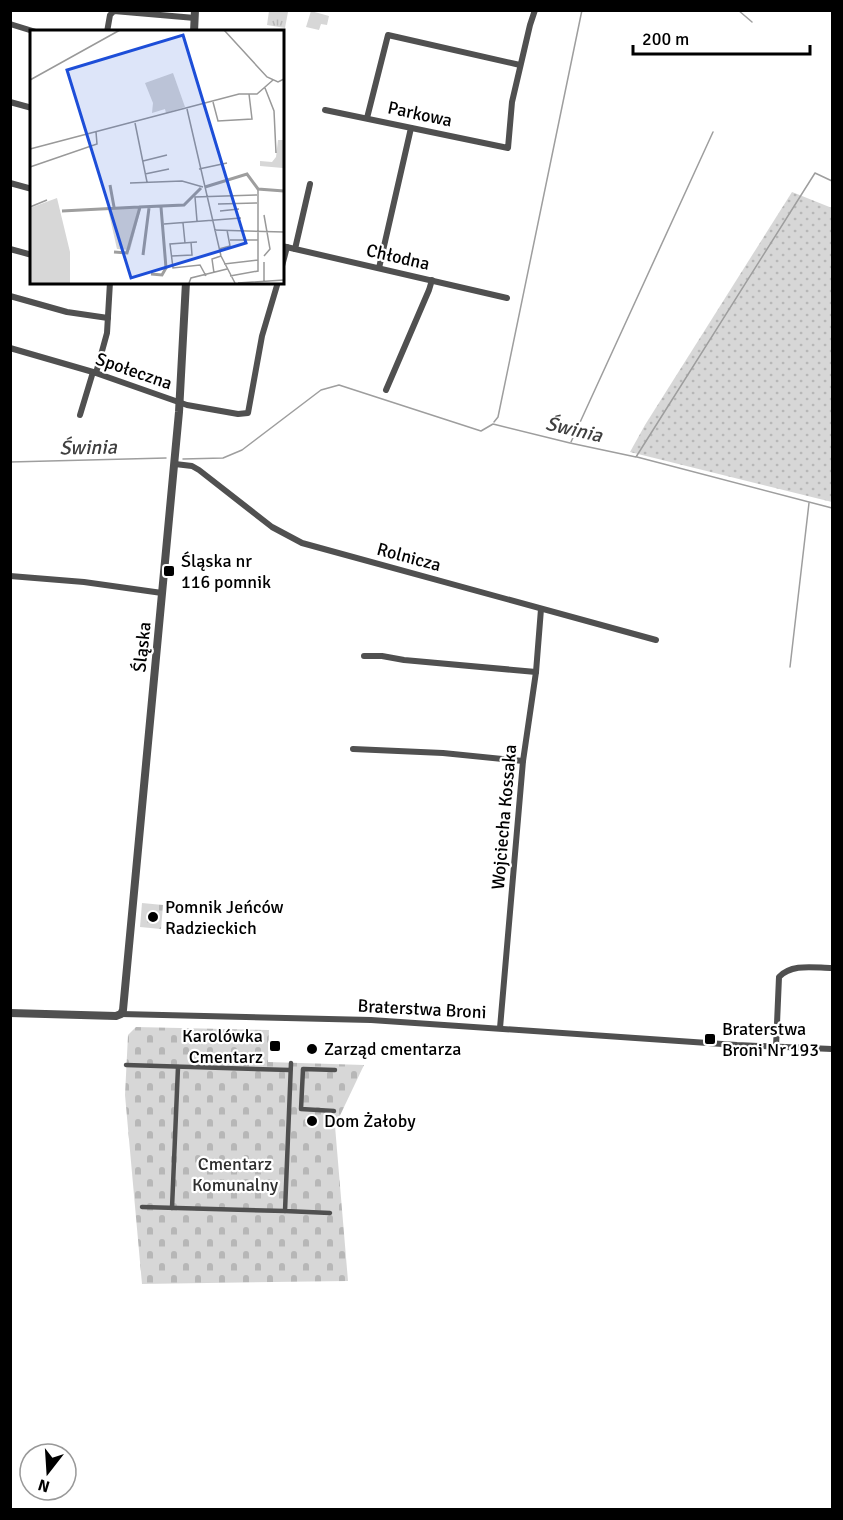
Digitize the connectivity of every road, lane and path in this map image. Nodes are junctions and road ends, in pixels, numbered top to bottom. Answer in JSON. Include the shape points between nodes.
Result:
{"nodes":[{"id":1,"x":535,"y":10,"type":"edge"},
{"id":2,"x":111,"y":11,"type":"edge"},
{"id":3,"x":195,"y":14,"type":"edge"},
{"id":4,"x":10,"y":24,"type":"edge"},
{"id":5,"x":30,"y":30,"type":"edge"},
{"id":6,"x":107,"y":30,"type":"edge"},
{"id":7,"x":194,"y":30,"type":"edge"},
{"id":8,"x":520,"y":65,"type":"junction"},
{"id":9,"x":10,"y":102,"type":"edge"},
{"id":10,"x":30,"y":107,"type":"edge"},
{"id":11,"x":325,"y":110,"type":"dead end"},
{"id":12,"x":367,"y":118,"type":"junction"},
{"id":13,"x":411,"y":128,"type":"junction"},
{"id":14,"x":10,"y":183,"type":"edge"},
{"id":15,"x":310,"y":184,"type":"dead end"},
{"id":16,"x":30,"y":188,"type":"edge"},
{"id":17,"x":284,"y":247,"type":"edge"},
{"id":18,"x":10,"y":249,"type":"edge"},
{"id":19,"x":295,"y":249,"type":"junction"},
{"id":20,"x":30,"y":254,"type":"edge"},
{"id":21,"x":379,"y":268,"type":"junction"},
{"id":22,"x":432,"y":280,"type":"junction"},
{"id":23,"x":110,"y":284,"type":"edge"},
{"id":24,"x":186,"y":284,"type":"edge"},
{"id":25,"x":277,"y":284,"type":"edge"},
{"id":26,"x":10,"y":296,"type":"edge"},
{"id":27,"x":507,"y":298,"type":"dead end"},
{"id":28,"x":108,"y":318,"type":"junction"},
{"id":29,"x":10,"y":348,"type":"edge"},
{"id":30,"x":94,"y":372,"type":"junction"},
{"id":31,"x":386,"y":390,"type":"dead end"},
{"id":32,"x":180,"y":403,"type":"junction"},
{"id":33,"x":80,"y":415,"type":"dead end"},
{"id":34,"x":175,"y":464,"type":"junction"},
{"id":35,"x":10,"y":576,"type":"edge"},
{"id":36,"x":162,"y":593,"type":"junction"},
{"id":37,"x":541,"y":609,"type":"junction"},
{"id":38,"x":656,"y":640,"type":"dead end"},
{"id":39,"x":364,"y":656,"type":"dead end"},
{"id":40,"x":536,"y":672,"type":"junction"},
{"id":41,"x":353,"y":749,"type":"dead end"},
{"id":42,"x":523,"y":761,"type":"junction"},
{"id":43,"x":832,"y":968,"type":"edge"},
{"id":44,"x":10,"y":1013,"type":"edge"},
{"id":45,"x":121,"y":1014,"type":"junction"},
{"id":46,"x":500,"y":1028,"type":"junction"},
{"id":47,"x":776,"y":1047,"type":"junction"},
{"id":48,"x":832,"y":1049,"type":"edge"},
{"id":49,"x":126,"y":1065,"type":"dead end"},
{"id":50,"x":178,"y":1067,"type":"junction"},
{"id":51,"x":290,"y":1067,"type":"junction"},
{"id":52,"x":303,"y":1069,"type":"junction"},
{"id":53,"x":335,"y":1071,"type":"dead end"},
{"id":54,"x":289,"y":1109,"type":"junction"},
{"id":55,"x":301,"y":1109,"type":"junction"},
{"id":56,"x":334,"y":1111,"type":"dead end"},
{"id":57,"x":142,"y":1207,"type":"dead end"},
{"id":58,"x":172,"y":1208,"type":"junction"},
{"id":59,"x":285,"y":1211,"type":"junction"},
{"id":60,"x":330,"y":1213,"type":"dead end"}],
"edges":[{"from":1,"to":8,"type":"street"},
{"from":2,"to":3,"type":"street"},
{"from":2,"to":6,"type":"street"},
{"from":3,"to":7,"type":"street"},
{"from":4,"to":5,"type":"street"},
{"from":8,"to":12,"type":"street","via":[[388,34]]},
{"from":8,"to":13,"type":"street","name":"Parkowa","via":[[508,148]]},
{"from":9,"to":10,"type":"street"},
{"from":11,"to":12,"type":"street","name":"Parkowa"},
{"from":12,"to":13,"type":"street","name":"Parkowa"},
{"from":13,"to":21,"type":"street"},
{"from":14,"to":16,"type":"street"},
{"from":15,"to":19,"type":"street"},
{"from":17,"to":19,"type":"street","name":"Chłodna"},
{"from":18,"to":20,"type":"street"},
{"from":19,"to":21,"type":"street","name":"Chłodna"},
{"from":21,"to":22,"type":"street","name":"Chłodna"},
{"from":22,"to":27,"type":"street","name":"Chłodna"},
{"from":22,"to":31,"type":"street"},
{"from":23,"to":28,"type":"street"},
{"from":24,"to":32,"type":"street","name":"Śląska"},
{"from":25,"to":32,"type":"street","name":"Społeczna","via":[[262,336],[248,413]]},
{"from":26,"to":28,"type":"street","via":[[67,312]]},
{"from":28,"to":30,"type":"street"},
{"from":29,"to":30,"type":"street","name":"Społeczna"},
{"from":30,"to":32,"type":"street","name":"Społeczna"},
{"from":30,"to":33,"type":"street"},
{"from":32,"to":34,"type":"street","name":"Śląska"},
{"from":34,"to":36,"type":"street","name":"Śląska"},
{"from":34,"to":37,"type":"street","name":"Rolnicza","via":[[199,470],[272,527],[302,543]]},
{"from":35,"to":36,"type":"street"},
{"from":36,"to":45,"type":"street","name":"Śląska"},
{"from":37,"to":38,"type":"street","name":"Rolnicza"},
{"from":37,"to":40,"type":"street","name":"Wojciecha Kossaka"},
{"from":39,"to":40,"type":"street"},
{"from":40,"to":42,"type":"street","name":"Wojciecha Kossaka"},
{"from":41,"to":42,"type":"street"},
{"from":42,"to":46,"type":"street","name":"Wojciecha Kossaka"},
{"from":43,"to":47,"type":"street","via":[[794,968],[779,977]]},
{"from":44,"to":45,"type":"street","name":"Braterstwa Broni"},
{"from":45,"to":46,"type":"street","name":"Braterstwa Broni","via":[[371,1020]]},
{"from":46,"to":47,"type":"street","name":"Braterstwa Broni"},
{"from":47,"to":48,"type":"street","name":"Braterstwa Broni"},
{"from":49,"to":50,"type":"street"},
{"from":50,"to":51,"type":"street"},
{"from":50,"to":58,"type":"street"},
{"from":51,"to":52,"type":"street"},
{"from":51,"to":54,"type":"street"},
{"from":52,"to":53,"type":"street"},
{"from":52,"to":55,"type":"street"},
{"from":54,"to":55,"type":"street"},
{"from":54,"to":59,"type":"street"},
{"from":55,"to":56,"type":"street"},
{"from":57,"to":58,"type":"street"},
{"from":58,"to":59,"type":"street"},
{"from":59,"to":60,"type":"street"}]}
